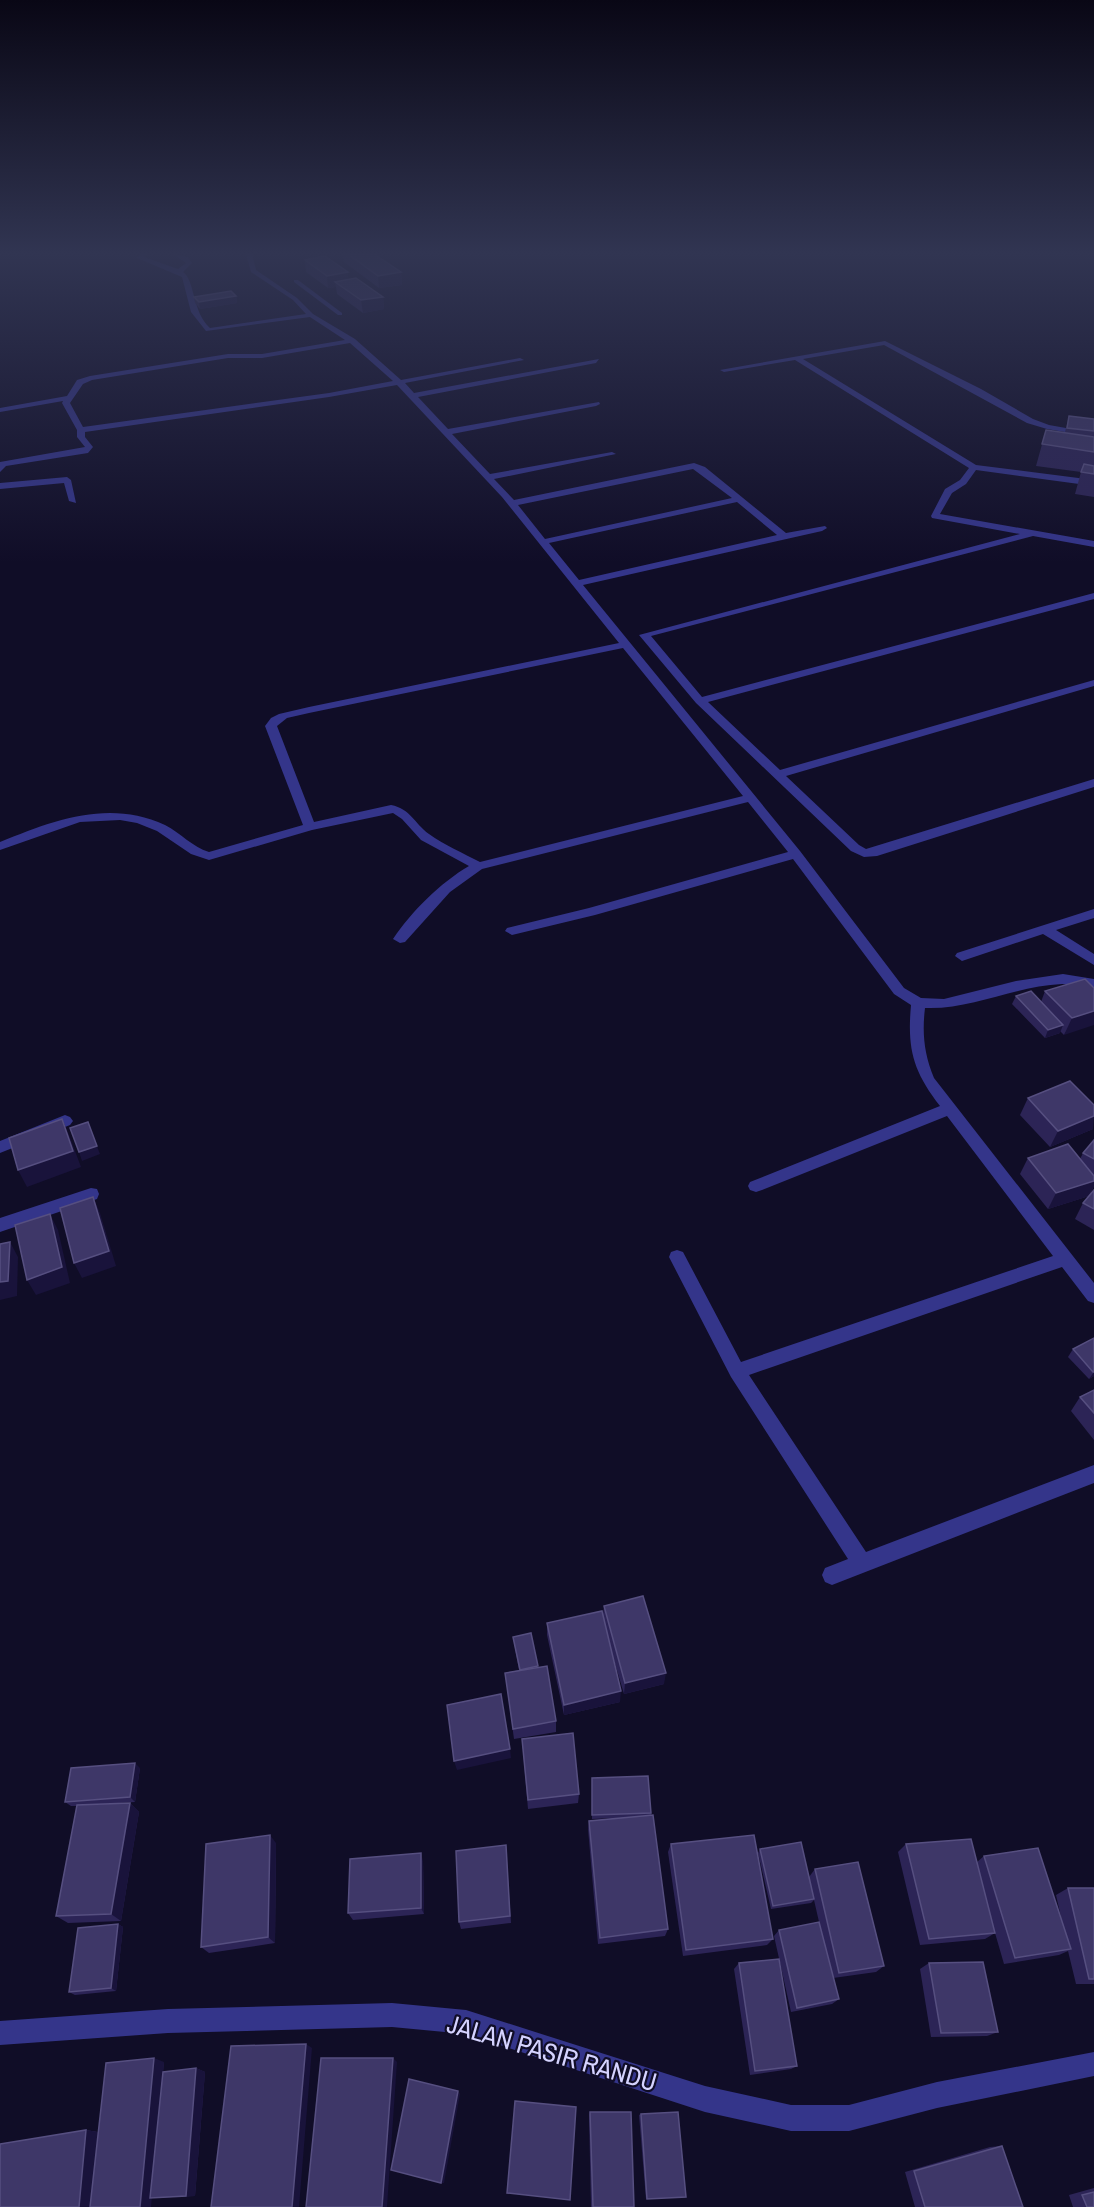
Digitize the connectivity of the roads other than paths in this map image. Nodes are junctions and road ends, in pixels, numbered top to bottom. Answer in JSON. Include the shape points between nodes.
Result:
{"nodes":[{"id":1,"x":222,"y":357,"type":"edge"},
{"id":2,"x":370,"y":357,"type":"edge"},
{"id":3,"x":803,"y":357,"type":"edge"},
{"id":4,"x":912,"y":357,"type":"edge"},
{"id":5,"x":797,"y":358,"type":"junction"},
{"id":6,"x":520,"y":360,"type":"dead end"},
{"id":7,"x":596,"y":361,"type":"dead end"},
{"id":8,"x":724,"y":370,"type":"dead end"},
{"id":9,"x":400,"y":383,"type":"junction"},
{"id":10,"x":412,"y":396,"type":"junction"},
{"id":11,"x":67,"y":398,"type":"junction"},
{"id":12,"x":596,"y":404,"type":"dead end"},
{"id":13,"x":0,"y":410,"type":"edge"},
{"id":14,"x":81,"y":430,"type":"junction"},
{"id":15,"x":447,"y":432,"type":"junction"},
{"id":16,"x":1094,"y":435,"type":"edge"},
{"id":17,"x":612,"y":454,"type":"dead end"},
{"id":18,"x":974,"y":467,"type":"junction"},
{"id":19,"x":0,"y":469,"type":"edge"},
{"id":20,"x":489,"y":477,"type":"junction"},
{"id":21,"x":1094,"y":483,"type":"edge"},
{"id":22,"x":0,"y":486,"type":"edge"},
{"id":23,"x":739,"y":499,"type":"junction"},
{"id":24,"x":73,"y":501,"type":"dead end"},
{"id":25,"x":513,"y":503,"type":"junction"},
{"id":26,"x":822,"y":528,"type":"dead end"},
{"id":27,"x":1033,"y":534,"type":"junction"},
{"id":28,"x":784,"y":536,"type":"junction"},
{"id":29,"x":542,"y":542,"type":"junction"},
{"id":30,"x":1094,"y":544,"type":"edge"},
{"id":31,"x":577,"y":583,"type":"junction"},
{"id":32,"x":1094,"y":596,"type":"edge"},
{"id":33,"x":627,"y":644,"type":"junction"},
{"id":34,"x":1094,"y":683,"type":"edge"},
{"id":35,"x":700,"y":701,"type":"junction"},
{"id":36,"x":777,"y":775,"type":"junction"},
{"id":37,"x":1094,"y":783,"type":"edge"},
{"id":38,"x":749,"y":798,"type":"junction"},
{"id":39,"x":310,"y":827,"type":"junction"},
{"id":40,"x":0,"y":846,"type":"edge"},
{"id":41,"x":796,"y":854,"type":"junction"},
{"id":42,"x":478,"y":866,"type":"junction"},
{"id":43,"x":1094,"y":913,"type":"edge"},
{"id":44,"x":1046,"y":930,"type":"junction"},
{"id":45,"x":512,"y":931,"type":"dead end"},
{"id":46,"x":400,"y":939,"type":"dead end"},
{"id":47,"x":962,"y":956,"type":"dead end"},
{"id":48,"x":1094,"y":960,"type":"edge"},
{"id":49,"x":1094,"y":984,"type":"edge"},
{"id":50,"x":918,"y":1003,"type":"junction"},
{"id":51,"x":949,"y":1109,"type":"junction"},
{"id":52,"x":65,"y":1121,"type":"edge"},
{"id":53,"x":0,"y":1147,"type":"edge"},
{"id":54,"x":756,"y":1186,"type":"dead end"},
{"id":55,"x":91,"y":1194,"type":"dead end"},
{"id":56,"x":0,"y":1225,"type":"edge"},
{"id":57,"x":677,"y":1257,"type":"dead end"},
{"id":58,"x":1064,"y":1259,"type":"junction"},
{"id":59,"x":1094,"y":1296,"type":"edge"},
{"id":60,"x":737,"y":1371,"type":"junction"},
{"id":61,"x":1094,"y":1474,"type":"edge"},
{"id":62,"x":862,"y":1563,"type":"junction"},
{"id":63,"x":832,"y":1575,"type":"dead end"},
{"id":64,"x":0,"y":2032,"type":"edge"},
{"id":65,"x":1094,"y":2064,"type":"edge"}],
"edges":[{"from":1,"to":11,"type":"street","via":[[90,378],[80,382]]},
{"from":2,"to":9,"type":"street"},
{"from":3,"to":5,"type":"street"},
{"from":4,"to":16,"type":"street","via":[[1030,421]]},
{"from":5,"to":8,"type":"street"},
{"from":5,"to":18,"type":"street"},
{"from":6,"to":9,"type":"street"},
{"from":7,"to":10,"type":"street"},
{"from":9,"to":10,"type":"street"},
{"from":9,"to":14,"type":"street"},
{"from":10,"to":15,"type":"street"},
{"from":11,"to":13,"type":"street"},
{"from":11,"to":14,"type":"street"},
{"from":12,"to":15,"type":"street"},
{"from":14,"to":19,"type":"street","via":[[89,447],[85,451],[3,464]]},
{"from":15,"to":20,"type":"street"},
{"from":17,"to":20,"type":"street"},
{"from":18,"to":21,"type":"street"},
{"from":18,"to":27,"type":"street","via":[[963,482],[948,491],[935,516]]},
{"from":20,"to":25,"type":"street"},
{"from":22,"to":24,"type":"street","via":[[67,480]]},
{"from":23,"to":25,"type":"street","via":[[694,466]]},
{"from":23,"to":28,"type":"street"},
{"from":23,"to":29,"type":"street"},
{"from":25,"to":29,"type":"street"},
{"from":26,"to":28,"type":"street"},
{"from":27,"to":30,"type":"street"},
{"from":27,"to":35,"type":"street","via":[[644,635]]},
{"from":28,"to":31,"type":"street"},
{"from":29,"to":31,"type":"street"},
{"from":31,"to":33,"type":"street"},
{"from":32,"to":35,"type":"street"},
{"from":33,"to":38,"type":"street"},
{"from":33,"to":39,"type":"street","via":[[275,720],[271,726]]},
{"from":34,"to":36,"type":"street"},
{"from":35,"to":36,"type":"street"},
{"from":36,"to":37,"type":"street","via":[[864,853]]},
{"from":38,"to":41,"type":"street"},
{"from":38,"to":42,"type":"street"},
{"from":39,"to":40,"type":"street","via":[[209,856],[200,855],[162,828],[109,814],[70,821]]},
{"from":39,"to":42,"type":"street","via":[[399,810],[418,832]]},
{"from":41,"to":45,"type":"street"},
{"from":41,"to":50,"type":"street","via":[[899,991]]},
{"from":42,"to":46,"type":"street","via":[[443,890]]},
{"from":43,"to":44,"type":"street"},
{"from":44,"to":47,"type":"street"},
{"from":44,"to":48,"type":"street"},
{"from":49,"to":50,"type":"street","via":[[1063,979],[944,1004]]},
{"from":50,"to":51,"type":"street","via":[[918,1057],[928,1080]]},
{"from":51,"to":54,"type":"street"},
{"from":51,"to":58,"type":"street"},
{"from":52,"to":53,"type":"street"},
{"from":55,"to":56,"type":"street"},
{"from":57,"to":60,"type":"street"},
{"from":58,"to":59,"type":"street"},
{"from":58,"to":60,"type":"street"},
{"from":60,"to":62,"type":"street"},
{"from":61,"to":62,"type":"street"},
{"from":62,"to":63,"type":"street"},
{"from":64,"to":65,"type":"street","name":"JALAN PASIR RANDU","via":[[168,2021],[392,2015],[466,2022],[705,2099],[791,2118],[849,2118],[937,2095]]}]}
